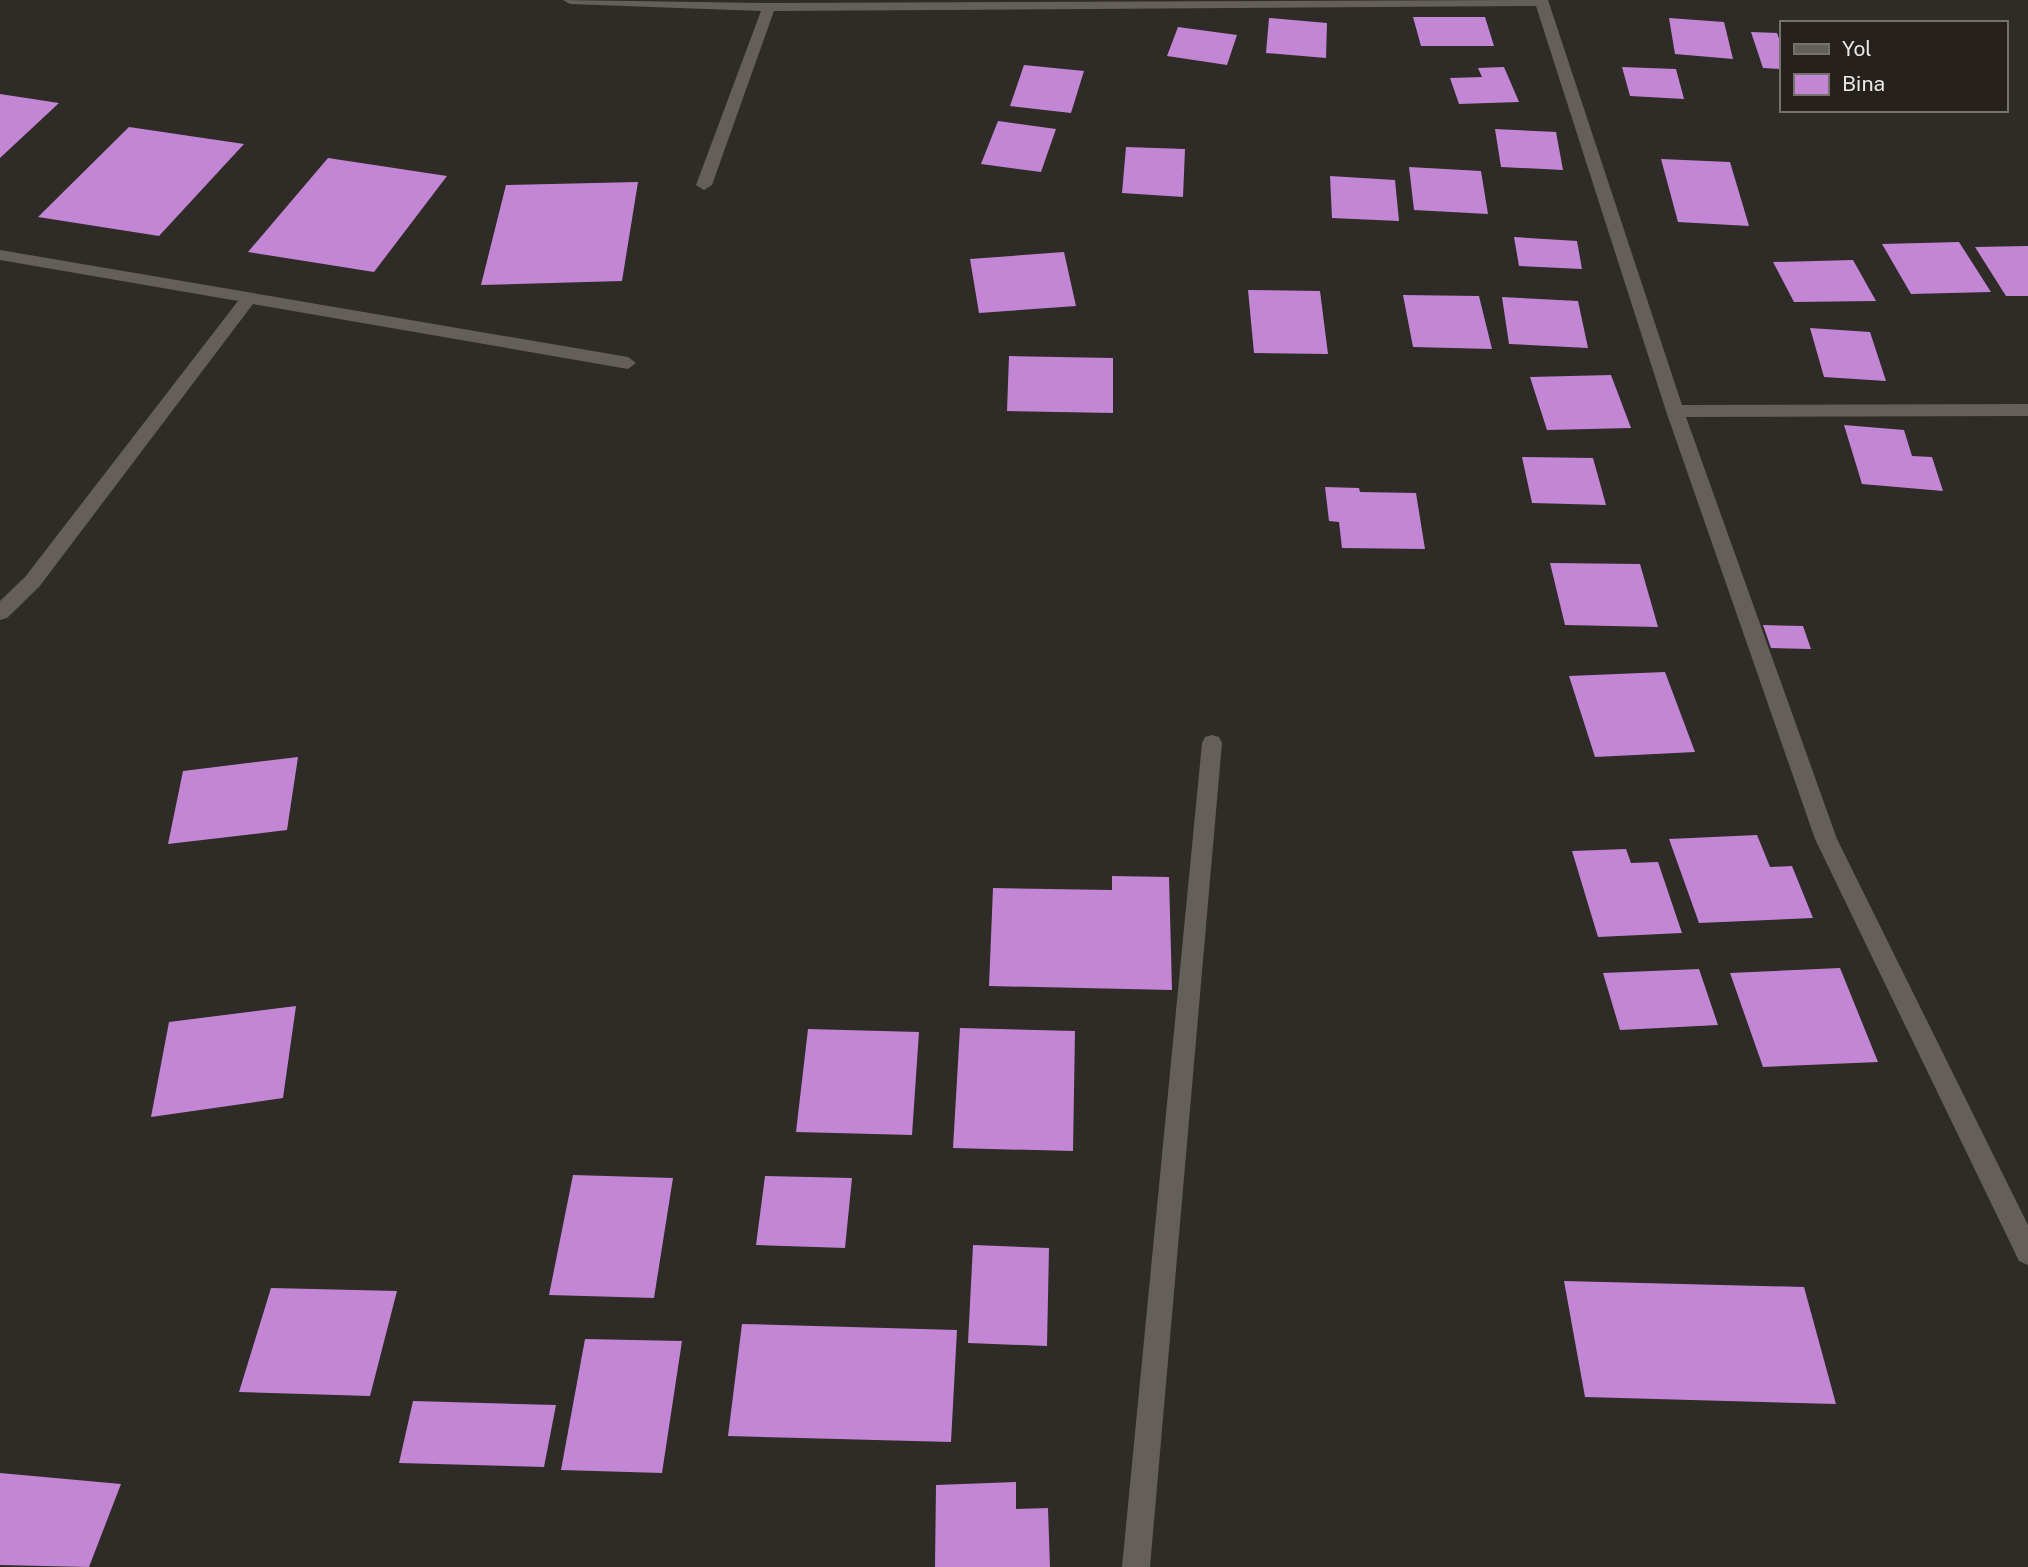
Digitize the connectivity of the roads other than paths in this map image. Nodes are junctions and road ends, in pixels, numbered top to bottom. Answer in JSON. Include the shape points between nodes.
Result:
{"nodes":[{"id":1,"x":570,"y":0,"type":"edge"},
{"id":2,"x":1541,"y":1,"type":"edge"},
{"id":3,"x":769,"y":7,"type":"junction"},
{"id":4,"x":704,"y":185,"type":"dead end"},
{"id":5,"x":0,"y":255,"type":"edge"},
{"id":6,"x":249,"y":298,"type":"junction"},
{"id":7,"x":628,"y":363,"type":"dead end"},
{"id":8,"x":2028,"y":410,"type":"edge"},
{"id":9,"x":1675,"y":411,"type":"junction"},
{"id":10,"x":0,"y":613,"type":"edge"},
{"id":11,"x":1212,"y":743,"type":"dead end"},
{"id":12,"x":2028,"y":1252,"type":"edge"},
{"id":13,"x":1136,"y":1567,"type":"edge"}],
"edges":[{"from":1,"to":3,"type":"street"},
{"from":2,"to":3,"type":"street"},
{"from":2,"to":9,"type":"street"},
{"from":3,"to":4,"type":"street"},
{"from":5,"to":6,"type":"street"},
{"from":6,"to":7,"type":"street"},
{"from":6,"to":10,"type":"street","via":[[32,582]]},
{"from":8,"to":9,"type":"street"},
{"from":9,"to":12,"type":"street","via":[[1826,839]]},
{"from":11,"to":13,"type":"street"}]}
